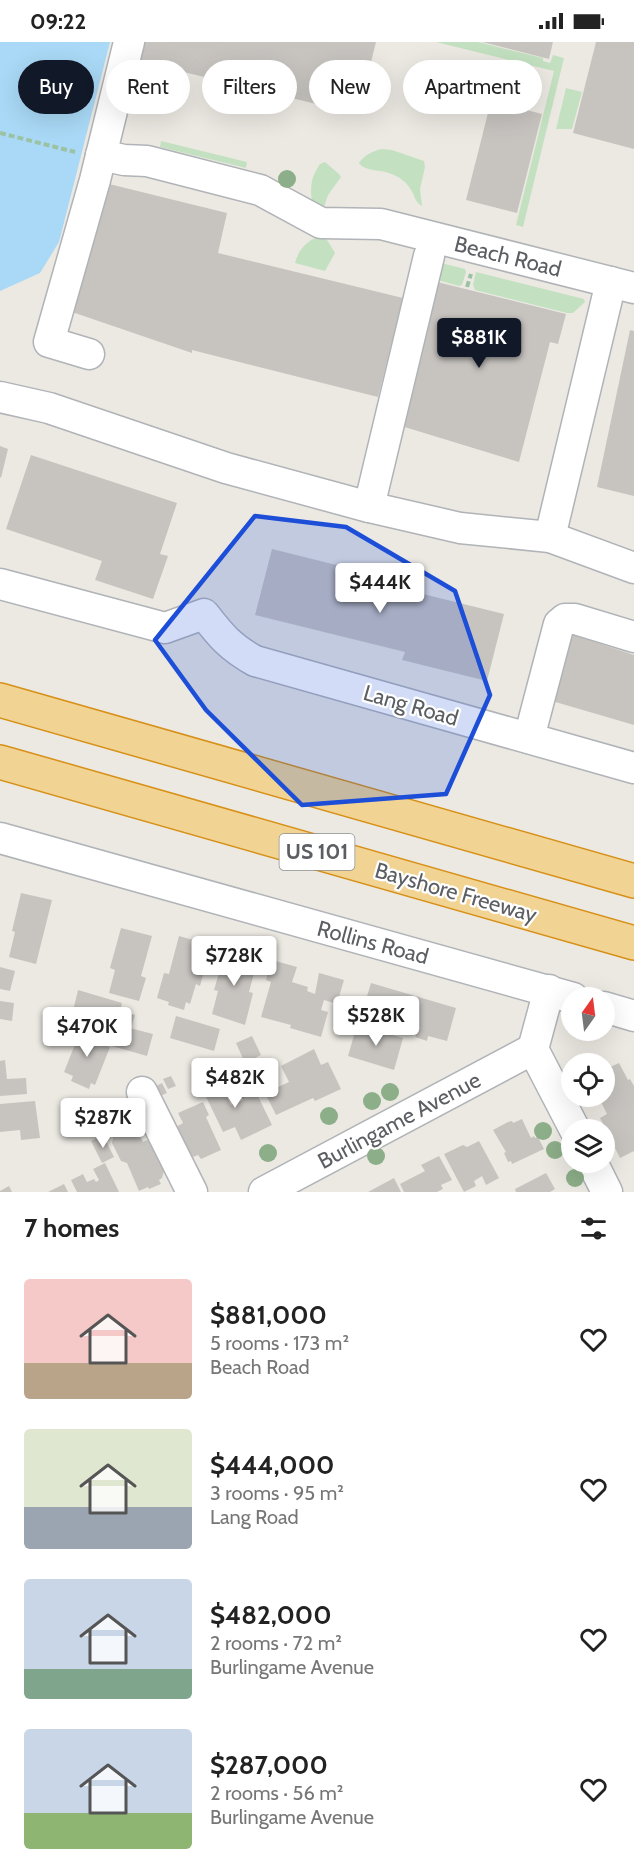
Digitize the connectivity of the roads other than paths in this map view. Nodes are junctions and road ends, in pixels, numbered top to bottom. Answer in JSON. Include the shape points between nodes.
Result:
{"nodes":[{"id":1,"x":129,"y":42,"type":"edge"},
{"id":2,"x":90,"y":154,"type":"junction"},
{"id":3,"x":429,"y":256,"type":"dead end"},
{"id":4,"x":622,"y":285,"type":"edge"},
{"id":5,"x":89,"y":354,"type":"dead end"},
{"id":6,"x":0,"y":397,"type":"edge"},
{"id":7,"x":369,"y":507,"type":"junction"},
{"id":8,"x":550,"y":537,"type":"junction"},
{"id":9,"x":634,"y":568,"type":"edge"},
{"id":10,"x":0,"y":584,"type":"edge"},
{"id":11,"x":634,"y":637,"type":"edge"},
{"id":12,"x":0,"y":700,"type":"edge"},
{"id":13,"x":530,"y":738,"type":"junction"},
{"id":14,"x":0,"y":762,"type":"edge"},
{"id":15,"x":634,"y":768,"type":"edge"},
{"id":16,"x":0,"y":838,"type":"edge"},
{"id":17,"x":514,"y":846,"type":"junction"},
{"id":18,"x":634,"y":865,"type":"edge"},
{"id":19,"x":634,"y":881,"type":"edge"},
{"id":20,"x":634,"y":942,"type":"edge"},
{"id":21,"x":561,"y":994,"type":"edge"},
{"id":22,"x":615,"y":1010,"type":"edge"},
{"id":23,"x":634,"y":1016,"type":"edge"},
{"id":24,"x":533,"y":1048,"type":"junction"},
{"id":25,"x":142,"y":1092,"type":"dead end"},
{"id":26,"x":569,"y":1119,"type":"edge"},
{"id":27,"x":598,"y":1173,"type":"edge"},
{"id":28,"x":192,"y":1192,"type":"edge"},
{"id":29,"x":264,"y":1192,"type":"edge"},
{"id":30,"x":607,"y":1192,"type":"edge"}],
"edges":[{"from":1,"to":2,"type":"street"},
{"from":2,"to":4,"type":"street","name":"Beach Road","via":[[147,160],[260,190],[324,224],[381,224]]},
{"from":2,"to":5,"type":"street","via":[[49,342]]},
{"from":3,"to":7,"type":"street"},
{"from":4,"to":8,"type":"street"},
{"from":6,"to":7,"type":"street","via":[[49,408],[226,468]]},
{"from":7,"to":8,"type":"street","via":[[460,528]]},
{"from":8,"to":9,"type":"street"},
{"from":10,"to":13,"type":"street","name":"Lang Road","via":[[165,628],[204,614],[236,651],[255,661]]},
{"from":11,"to":13,"type":"street","via":[[575,619],[559,624]]},
{"from":12,"to":17,"type":"highway","number":"US 101"},
{"from":13,"to":15,"type":"street","name":"Lang Road"},
{"from":14,"to":20,"type":"highway","name":"Bayshore Freeway","number":"US 101"},
{"from":16,"to":21,"type":"street","name":"Rollins Road"},
{"from":17,"to":18,"type":"highway"},
{"from":17,"to":19,"type":"highway","number":"US 101"},
{"from":21,"to":24,"type":"street"},
{"from":22,"to":23,"type":"street"},
{"from":24,"to":26,"type":"street"},
{"from":24,"to":29,"type":"street","name":"Burlingame Avenue"},
{"from":25,"to":28,"type":"street"},
{"from":27,"to":30,"type":"street"}]}
